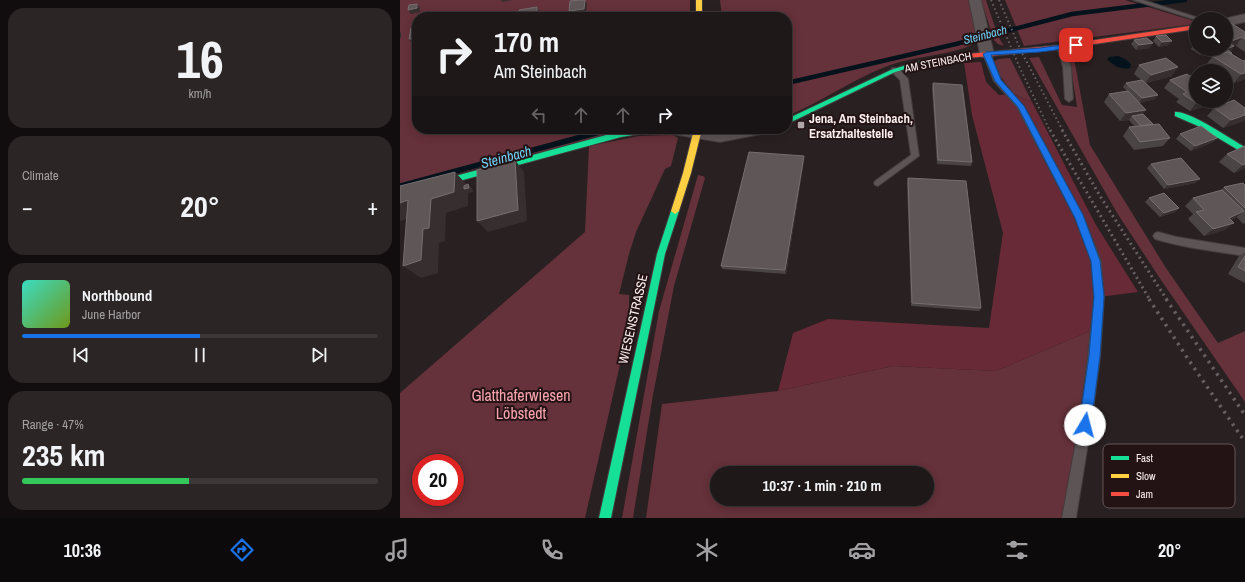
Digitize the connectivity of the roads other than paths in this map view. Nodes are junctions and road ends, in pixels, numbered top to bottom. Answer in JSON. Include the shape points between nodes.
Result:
{"nodes":[{"id":1,"x":699,"y":0,"type":"edge"},
{"id":2,"x":975,"y":0,"type":"edge"},
{"id":3,"x":1136,"y":0,"type":"edge"},
{"id":4,"x":699,"y":12,"type":"edge"},
{"id":5,"x":1189,"y":16,"type":"edge"},
{"id":6,"x":1245,"y":18,"type":"edge"},
{"id":7,"x":1233,"y":21,"type":"edge"},
{"id":8,"x":1189,"y":28,"type":"edge"},
{"id":9,"x":986,"y":48,"type":"junction"},
{"id":10,"x":1061,"y":48,"type":"junction"},
{"id":11,"x":895,"y":70,"type":"junction"},
{"id":12,"x":1069,"y":99,"type":"dead end"},
{"id":13,"x":1178,"y":114,"type":"dead end"},
{"id":14,"x":792,"y":120,"type":"edge"},
{"id":15,"x":621,"y":134,"type":"edge"},
{"id":16,"x":697,"y":134,"type":"edge"},
{"id":17,"x":707,"y":134,"type":"edge"},
{"id":18,"x":735,"y":134,"type":"edge"},
{"id":19,"x":1245,"y":151,"type":"edge"},
{"id":20,"x":878,"y":183,"type":"dead end"},
{"id":21,"x":400,"y":194,"type":"edge"},
{"id":22,"x":1158,"y":236,"type":"dead end"},
{"id":23,"x":1245,"y":252,"type":"edge"},
{"id":24,"x":605,"y":518,"type":"edge"},
{"id":25,"x":1069,"y":518,"type":"edge"}],
"edges":[{"from":1,"to":4,"type":"street"},
{"from":2,"to":9,"type":"street"},
{"from":3,"to":5,"type":"lane"},
{"from":6,"to":7,"type":"street"},
{"from":8,"to":10,"type":"street","name":"AM STEINBACH"},
{"from":9,"to":10,"type":"street","name":"AM STEINBACH"},
{"from":9,"to":11,"type":"street","name":"AM STEINBACH"},
{"from":9,"to":25,"type":"lane","via":[[998,81],[1020,106],[1080,218],[1096,261],[1099,297],[1094,356]]},
{"from":10,"to":12,"type":"lane","via":[[1067,67]]},
{"from":11,"to":14,"type":"street","name":"AM STEINBACH"},
{"from":11,"to":20,"type":"lane","via":[[904,79],[915,156]]},
{"from":13,"to":19,"type":"street","via":[[1201,124]]},
{"from":15,"to":21,"type":"street"},
{"from":16,"to":24,"type":"street","name":"WIESENSTRASSE","via":[[661,254]]},
{"from":17,"to":18,"type":"street","via":[[720,137]]},
{"from":22,"to":23,"type":"lane"}]}
